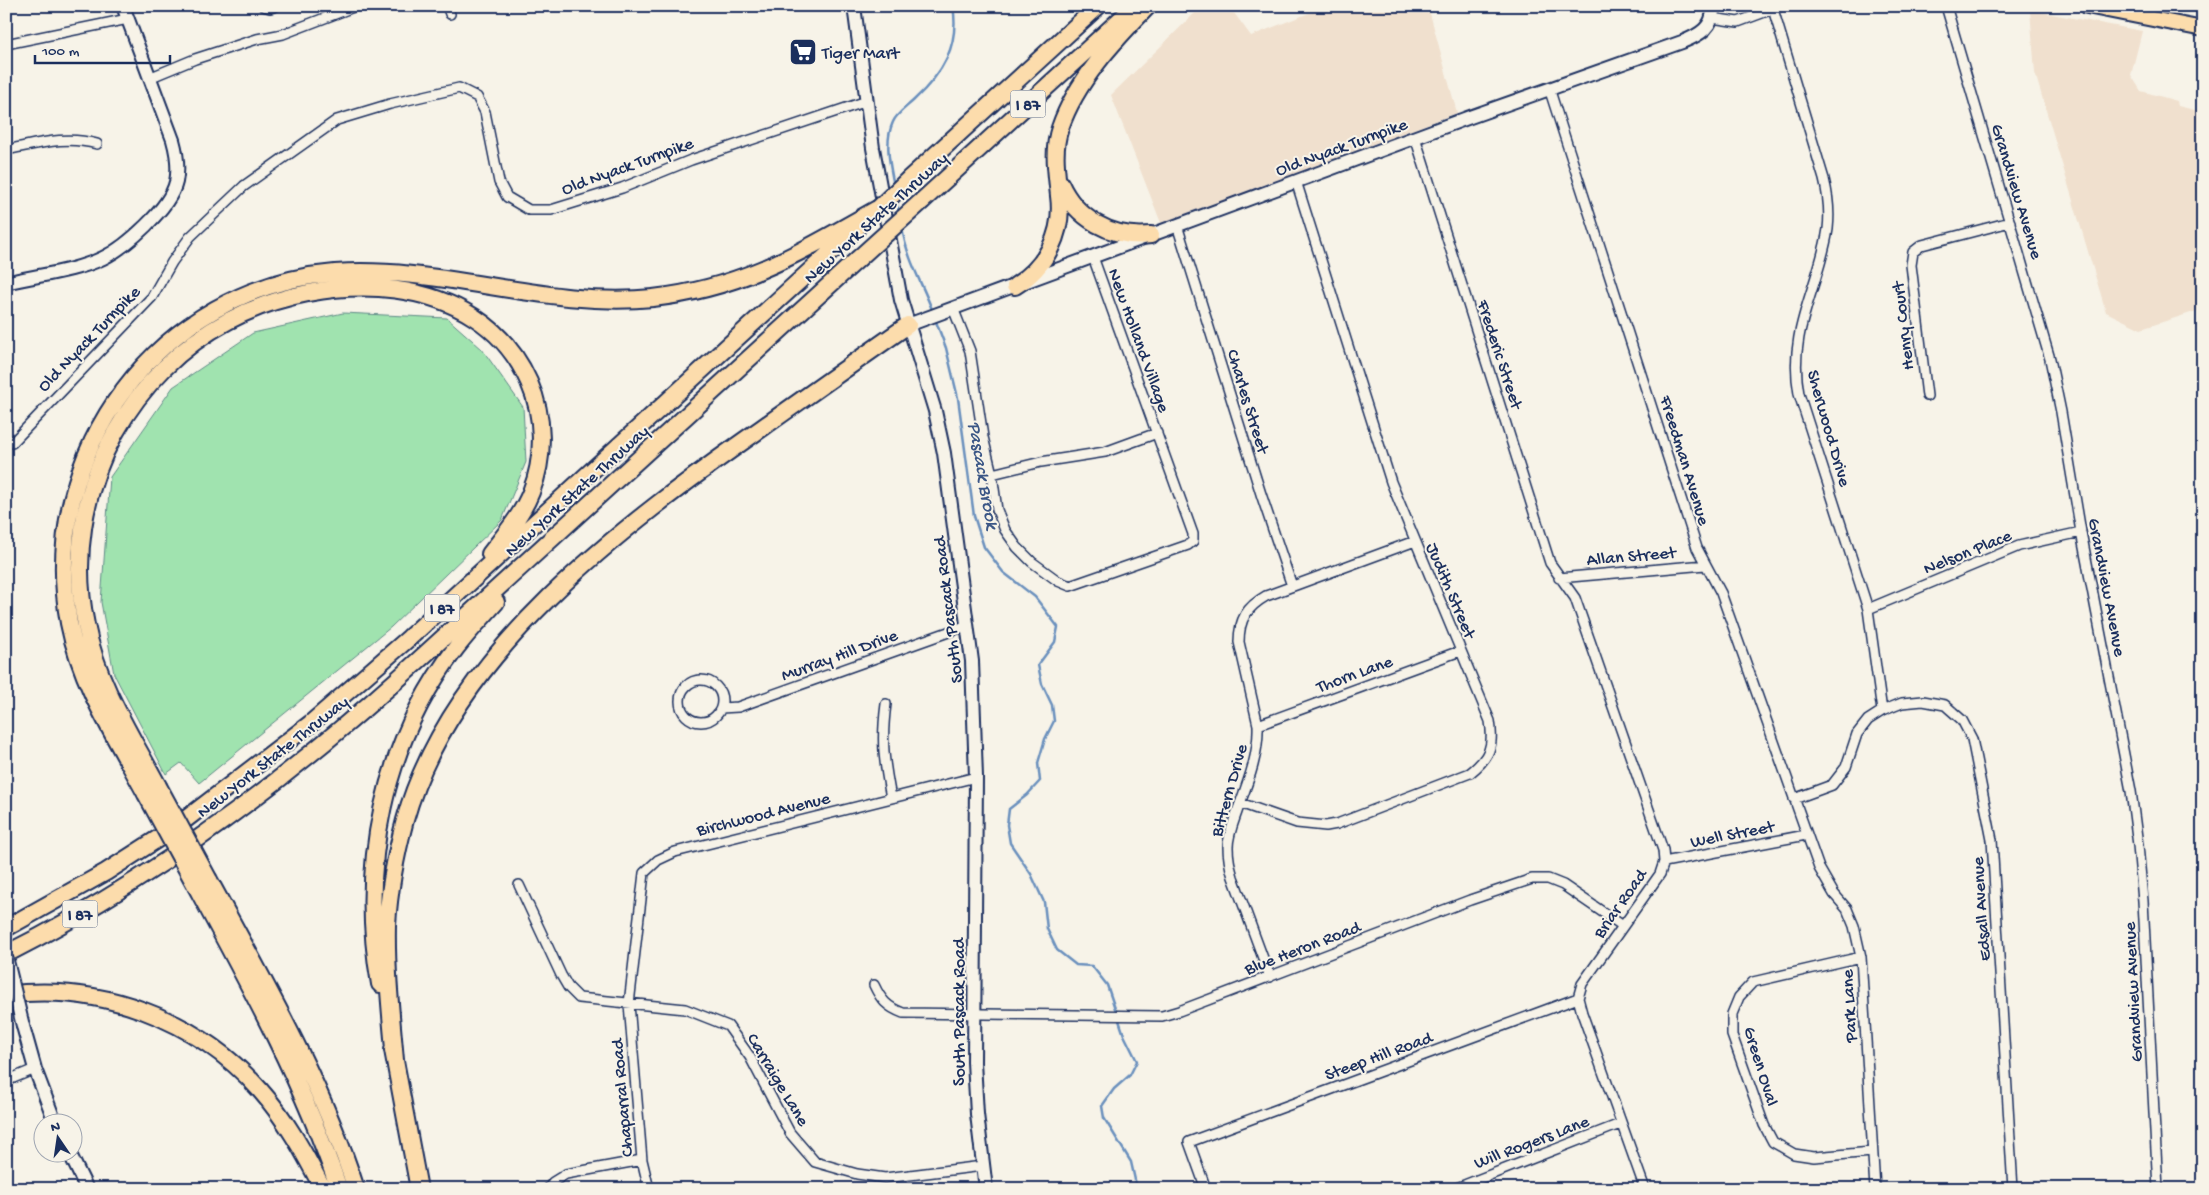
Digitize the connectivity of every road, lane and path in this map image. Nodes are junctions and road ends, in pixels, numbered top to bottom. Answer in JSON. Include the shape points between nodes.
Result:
{"nodes":[{"id":1,"x":123,"y":6,"type":"edge"},
{"id":2,"x":262,"y":6,"type":"edge"},
{"id":3,"x":276,"y":6,"type":"edge"},
{"id":4,"x":356,"y":6,"type":"edge"},
{"id":5,"x":854,"y":6,"type":"edge"},
{"id":6,"x":1098,"y":6,"type":"edge"},
{"id":7,"x":1134,"y":6,"type":"edge"},
{"id":8,"x":1148,"y":6,"type":"edge"},
{"id":9,"x":1946,"y":6,"type":"edge"},
{"id":10,"x":2087,"y":6,"type":"edge"},
{"id":11,"x":1777,"y":8,"type":"edge"},
{"id":12,"x":1713,"y":12,"type":"edge"},
{"id":13,"x":128,"y":19,"type":"junction"},
{"id":14,"x":2203,"y":29,"type":"edge"},
{"id":15,"x":6,"y":44,"type":"edge"},
{"id":16,"x":150,"y":78,"type":"junction"},
{"id":17,"x":1549,"y":88,"type":"junction"},
{"id":18,"x":867,"y":101,"type":"junction"},
{"id":19,"x":1415,"y":137,"type":"junction"},
{"id":20,"x":97,"y":144,"type":"dead end"},
{"id":21,"x":6,"y":150,"type":"edge"},
{"id":22,"x":1055,"y":159,"type":"junction"},
{"id":23,"x":1296,"y":181,"type":"junction"},
{"id":24,"x":2010,"y":222,"type":"junction"},
{"id":25,"x":1177,"y":225,"type":"junction"},
{"id":26,"x":1151,"y":235,"type":"junction"},
{"id":27,"x":838,"y":237,"type":"junction"},
{"id":28,"x":1093,"y":257,"type":"junction"},
{"id":29,"x":6,"y":282,"type":"edge"},
{"id":30,"x":1015,"y":286,"type":"junction"},
{"id":31,"x":948,"y":310,"type":"junction"},
{"id":32,"x":908,"y":325,"type":"junction"},
{"id":33,"x":1927,"y":396,"type":"dead end"},
{"id":34,"x":1157,"y":433,"type":"junction"},
{"id":35,"x":12,"y":443,"type":"dead end"},
{"id":36,"x":992,"y":474,"type":"junction"},
{"id":37,"x":2081,"y":532,"type":"junction"},
{"id":38,"x":552,"y":539,"type":"junction"},
{"id":39,"x":1415,"y":541,"type":"junction"},
{"id":40,"x":1705,"y":565,"type":"junction"},
{"id":41,"x":1559,"y":578,"type":"junction"},
{"id":42,"x":1292,"y":586,"type":"junction"},
{"id":43,"x":464,"y":588,"type":"junction"},
{"id":44,"x":1868,"y":609,"type":"junction"},
{"id":45,"x":968,"y":625,"type":"junction"},
{"id":46,"x":1460,"y":651,"type":"junction"},
{"id":47,"x":886,"y":704,"type":"dead end"},
{"id":48,"x":721,"y":708,"type":"junction"},
{"id":49,"x":1882,"y":711,"type":"junction"},
{"id":50,"x":1258,"y":726,"type":"junction"},
{"id":51,"x":976,"y":777,"type":"junction"},
{"id":52,"x":152,"y":790,"type":"junction"},
{"id":53,"x":892,"y":798,"type":"junction"},
{"id":54,"x":1794,"y":800,"type":"junction"},
{"id":55,"x":1240,"y":803,"type":"junction"},
{"id":56,"x":1806,"y":836,"type":"junction"},
{"id":57,"x":1664,"y":862,"type":"junction"},
{"id":58,"x":203,"y":884,"type":"junction"},
{"id":59,"x":519,"y":885,"type":"dead end"},
{"id":60,"x":1623,"y":926,"type":"junction"},
{"id":61,"x":6,"y":928,"type":"edge"},
{"id":62,"x":6,"y":956,"type":"edge"},
{"id":63,"x":1862,"y":957,"type":"junction"},
{"id":64,"x":1270,"y":977,"type":"junction"},
{"id":65,"x":874,"y":985,"type":"dead end"},
{"id":66,"x":6,"y":995,"type":"edge"},
{"id":67,"x":1578,"y":998,"type":"junction"},
{"id":68,"x":629,"y":1004,"type":"junction"},
{"id":69,"x":974,"y":1015,"type":"junction"},
{"id":70,"x":395,"y":1060,"type":"junction"},
{"id":71,"x":35,"y":1069,"type":"junction"},
{"id":72,"x":6,"y":1080,"type":"edge"},
{"id":73,"x":51,"y":1112,"type":"edge"},
{"id":74,"x":1620,"y":1124,"type":"junction"},
{"id":75,"x":1872,"y":1152,"type":"junction"},
{"id":76,"x":642,"y":1160,"type":"junction"},
{"id":77,"x":74,"y":1162,"type":"edge"},
{"id":78,"x":983,"y":1166,"type":"junction"},
{"id":79,"x":1459,"y":1188,"type":"edge"},
{"id":80,"x":87,"y":1189,"type":"edge"},
{"id":81,"x":323,"y":1189,"type":"edge"},
{"id":82,"x":339,"y":1189,"type":"edge"},
{"id":83,"x":356,"y":1189,"type":"edge"},
{"id":84,"x":419,"y":1189,"type":"edge"},
{"id":85,"x":548,"y":1189,"type":"edge"},
{"id":86,"x":649,"y":1189,"type":"edge"},
{"id":87,"x":986,"y":1189,"type":"edge"},
{"id":88,"x":1206,"y":1189,"type":"edge"},
{"id":89,"x":1645,"y":1189,"type":"edge"},
{"id":90,"x":1875,"y":1189,"type":"edge"},
{"id":91,"x":2013,"y":1189,"type":"edge"},
{"id":92,"x":2158,"y":1189,"type":"edge"}],
"edges":[{"from":1,"to":13,"type":"street"},
{"from":2,"to":3,"type":"street"},
{"from":4,"to":16,"type":"street","via":[[282,34],[195,59]]},
{"from":5,"to":18,"type":"street","name":"South Pascack Road"},
{"from":6,"to":27,"type":"highway","name":"New York State Thruway","number":"I 87","bridge":true,"via":[[879,208]]},
{"from":7,"to":38,"type":"highway","name":"New York State Thruway","number":"I 87","bridge":true},
{"from":8,"to":22,"type":"highway","via":[[1112,45],[1076,95],[1060,128]]},
{"from":9,"to":24,"type":"street","name":"Grandview Avenue"},
{"from":10,"to":14,"type":"main road"},
{"from":11,"to":12,"type":"street","name":"Old Nyack Turnpike","via":[[1738,22]]},
{"from":11,"to":44,"type":"street","name":"Sherwood Drive","via":[[1829,201],[1828,228],[1822,254],[1799,329],[1795,373]]},
{"from":12,"to":17,"type":"street","name":"Old Nyack Turnpike","via":[[1706,29],[1692,38]]},
{"from":13,"to":15,"type":"street"},
{"from":13,"to":16,"type":"street"},
{"from":16,"to":29,"type":"street","via":[[176,153],[176,183],[169,198],[118,249],[103,258]]},
{"from":17,"to":19,"type":"street","name":"Old Nyack Turnpike"},
{"from":17,"to":40,"type":"street","name":"Freedman Avenue"},
{"from":18,"to":32,"type":"street","name":"South Pascack Road","via":[[890,245]]},
{"from":18,"to":35,"type":"street","name":"Old Nyack Turnpike","via":[[551,210],[529,210],[507,197],[499,182],[486,112],[478,97],[459,88],[337,120],[244,186],[190,238],[152,297]]},
{"from":19,"to":23,"type":"street","name":"Old Nyack Turnpike"},
{"from":19,"to":41,"type":"street","name":"Frederic Street","via":[[1550,563]]},
{"from":20,"to":21,"type":"street","via":[[79,139],[61,140]]},
{"from":22,"to":26,"type":"highway","via":[[1064,192],[1086,217],[1116,232],[1133,236]]},
{"from":22,"to":30,"type":"highway","via":[[1060,209],[1058,230],[1039,265]]},
{"from":23,"to":25,"type":"street","name":"Old Nyack Turnpike"},
{"from":23,"to":39,"type":"street","name":"Judith Street","via":[[1391,482]]},
{"from":24,"to":33,"type":"street","name":"Henry Court","via":[[1922,245],[1913,252],[1911,265]]},
{"from":24,"to":37,"type":"street","name":"Grandview Avenue","via":[[2050,359]]},
{"from":25,"to":26,"type":"street","name":"Old Nyack Turnpike"},
{"from":25,"to":42,"type":"street","name":"Charles Street"},
{"from":26,"to":28,"type":"street","name":"Old Nyack Turnpike"},
{"from":27,"to":43,"type":"highway","name":"New York State Thruway","number":"I 87"},
{"from":27,"to":52,"type":"highway","via":[[748,276],[702,290],[653,298],[587,299],[386,273],[314,275],[266,287],[235,300],[206,314],[166,344],[143,366],[103,420],[73,496],[64,562],[67,611],[78,659],[94,697]]},
{"from":28,"to":30,"type":"street","name":"Old Nyack Turnpike"},
{"from":28,"to":34,"type":"street","name":"New Holland Village"},
{"from":30,"to":31,"type":"street","name":"Old Nyack Turnpike"},
{"from":31,"to":32,"type":"street","name":"Old Nyack Turnpike"},
{"from":31,"to":36,"type":"street","name":"New Holland Village","via":[[970,351]]},
{"from":32,"to":45,"type":"street","name":"South Pascack Road","via":[[936,411]]},
{"from":32,"to":70,"type":"highway","via":[[697,473],[623,530],[524,625],[462,702],[431,754],[414,792],[395,866],[387,943]]},
{"from":34,"to":36,"type":"street","name":"New Holland Village","via":[[1106,452]]},
{"from":34,"to":36,"type":"street","name":"New Holland Village","via":[[1193,541],[1076,585],[1058,581],[1017,547],[997,510]]},
{"from":37,"to":44,"type":"street","name":"Nelson Place","via":[[2019,546]]},
{"from":37,"to":92,"type":"street","name":"Grandview Avenue","via":[[2131,791],[2138,845]]},
{"from":38,"to":62,"type":"highway","name":"New York State Thruway","number":"I 87","via":[[374,701],[265,790],[118,892]]},
{"from":38,"to":70,"type":"highway","via":[[445,663],[410,724],[388,783],[375,846],[371,895],[376,960]]},
{"from":39,"to":42,"type":"street","name":"Bittern Drive"},
{"from":39,"to":46,"type":"street","name":"Judith Street"},
{"from":40,"to":41,"type":"street","name":"Allan Street"},
{"from":40,"to":54,"type":"street","name":"Freedman Avenue","via":[[1721,593]]},
{"from":41,"to":57,"type":"street","name":"Briar Road","via":[[1575,598],[1663,850]]},
{"from":42,"to":50,"type":"street","name":"Bittern Drive","via":[[1253,604],[1239,628],[1239,642]]},
{"from":43,"to":52,"type":"highway","via":[[524,506],[535,481],[540,454],[540,423],[530,385],[511,351],[492,330],[465,311],[434,298],[391,290],[348,288],[309,293],[271,303],[242,314],[202,337],[154,378],[117,429],[92,486],[80,548],[81,594],[93,654]]},
{"from":43,"to":61,"type":"highway","name":"New York State Thruway","number":"I 87","via":[[310,724],[202,808],[106,872]]},
{"from":44,"to":49,"type":"street","name":"Sherwood Drive"},
{"from":45,"to":48,"type":"street","name":"Murray Hill Drive","via":[[738,707]]},
{"from":45,"to":51,"type":"street","name":"South Pascack Road"},
{"from":46,"to":50,"type":"street","name":"Thorn Lane"},
{"from":46,"to":55,"type":"street","name":"Judith Street","via":[[1490,721],[1492,735],[1490,749],[1482,763],[1470,773],[1326,826],[1297,823]]},
{"from":47,"to":53,"type":"street","via":[[883,756]]},
{"from":48,"to":48,"type":"street","name":"Murray Hill Drive","via":[[720,692],[708,682],[692,683],[681,695],[682,710],[694,721],[710,720]]},
{"from":49,"to":54,"type":"street","name":"Edsall Avenue","via":[[1868,720],[1857,734],[1846,767],[1832,785]]},
{"from":49,"to":91,"type":"street","name":"Edsall Avenue","via":[[1916,701],[1945,705],[1962,720],[1972,740],[1992,840]]},
{"from":50,"to":55,"type":"street","name":"Bittern Drive","via":[[1256,755]]},
{"from":51,"to":53,"type":"street","name":"Birchwood Avenue"},
{"from":51,"to":69,"type":"street","name":"South Pascack Road"},
{"from":52,"to":58,"type":"highway","bridge":true},
{"from":53,"to":68,"type":"street","name":"Birchwood Avenue","via":[[675,852],[658,860],[644,873]]},
{"from":54,"to":56,"type":"street","name":"Freedman Avenue"},
{"from":55,"to":64,"type":"street","name":"Bittern Drive","via":[[1228,845],[1232,878]]},
{"from":56,"to":57,"type":"street","name":"Well Street"},
{"from":56,"to":63,"type":"street","name":"Park Lane","via":[[1819,868],[1854,926]]},
{"from":57,"to":60,"type":"street","name":"Briar Road","via":[[1660,874]]},
{"from":58,"to":82,"type":"highway","via":[[290,1067]]},
{"from":58,"to":83,"type":"highway","via":[[305,1060]]},
{"from":59,"to":68,"type":"street","name":"Carraige Lane","via":[[568,987],[579,998]]},
{"from":60,"to":64,"type":"street","name":"Blue Heron Road","via":[[1563,885],[1548,879],[1532,879]]},
{"from":60,"to":67,"type":"street","name":"Briar Road","via":[[1582,984]]},
{"from":62,"to":71,"type":"street","bridge":true},
{"from":63,"to":75,"type":"street","name":"Park Lane"},
{"from":63,"to":75,"type":"street","name":"Green Oval","via":[[1753,982],[1739,997],[1732,1014],[1732,1035],[1773,1142],[1794,1154],[1814,1157]]},
{"from":64,"to":69,"type":"street","name":"Blue Heron Road","via":[[1162,1016]]},
{"from":65,"to":69,"type":"street","name":"Blue Heron Road","via":[[890,1008],[903,1013]]},
{"from":66,"to":81,"type":"highway","via":[[46,992],[102,998],[152,1014],[196,1036],[237,1066],[263,1094],[294,1136]]},
{"from":67,"to":74,"type":"street"},
{"from":67,"to":88,"type":"street","name":"Steep Hill Road","via":[[1189,1142]]},
{"from":68,"to":76,"type":"street","name":"Chaparral Road"},
{"from":68,"to":78,"type":"street","name":"Carraige Lane","via":[[685,1009],[728,1026],[750,1057],[790,1133],[815,1162],[885,1178]]},
{"from":69,"to":78,"type":"street","name":"South Pascack Road","via":[[977,1114]]},
{"from":70,"to":84,"type":"highway"},
{"from":71,"to":72,"type":"street"},
{"from":71,"to":73,"type":"street"},
{"from":74,"to":79,"type":"street","name":"Will Rogers Lane"},
{"from":74,"to":89,"type":"street"},
{"from":75,"to":90,"type":"street","name":"Park Lane"},
{"from":76,"to":85,"type":"street","via":[[566,1174]]},
{"from":76,"to":86,"type":"street","name":"Chaparral Road"},
{"from":77,"to":80,"type":"street"},
{"from":78,"to":87,"type":"street","name":"South Pascack Road"}]}
